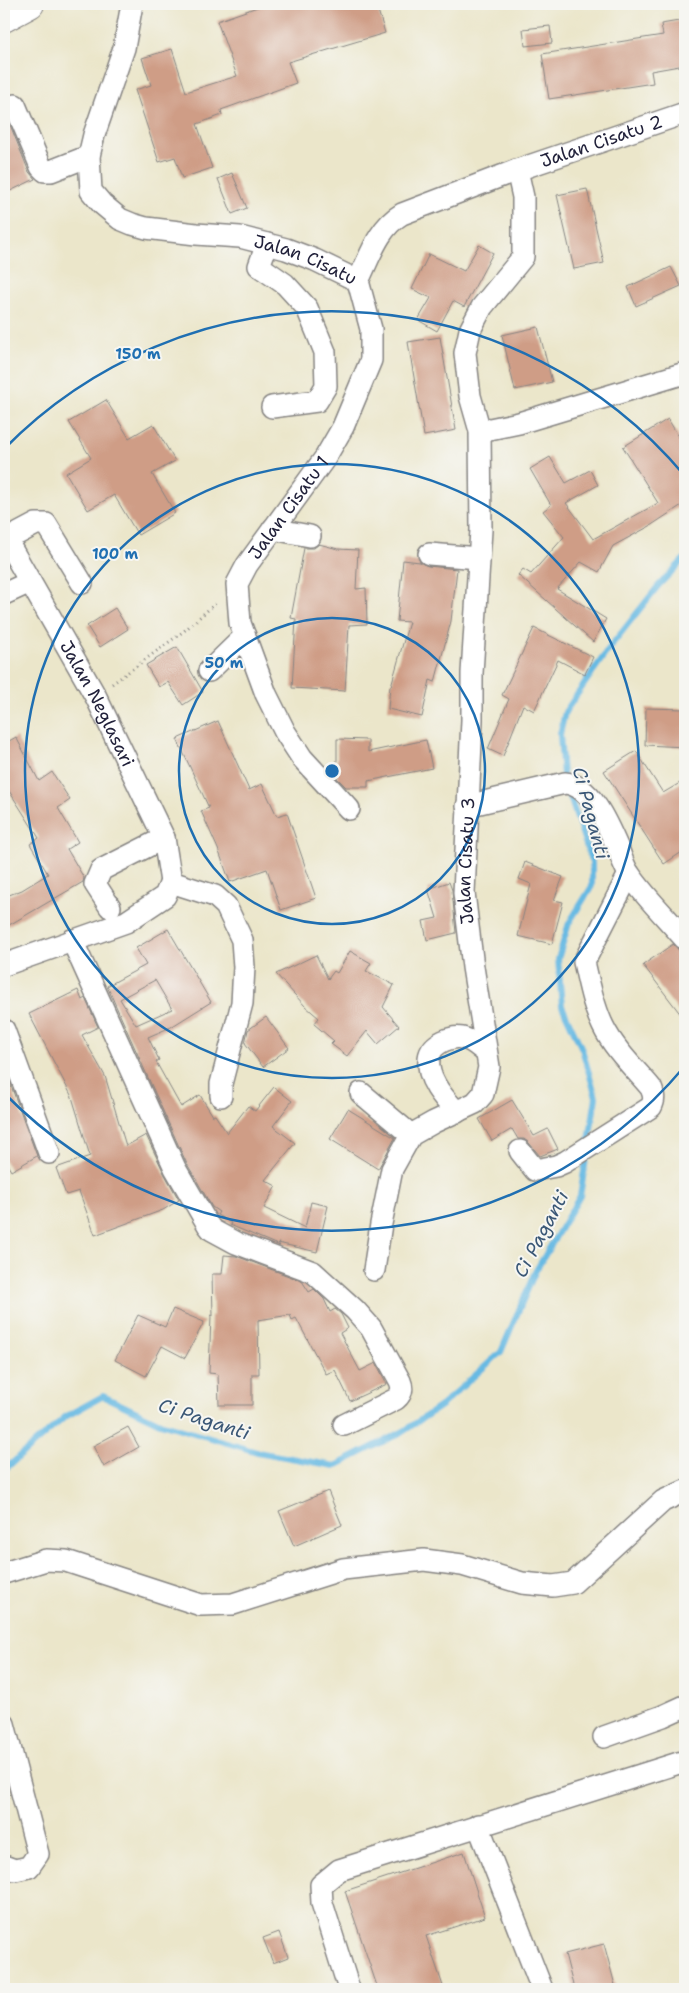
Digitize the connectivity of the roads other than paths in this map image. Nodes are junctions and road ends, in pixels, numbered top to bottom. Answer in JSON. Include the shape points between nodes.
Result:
{"nodes":[{"id":1,"x":30,"y":4,"type":"edge"},
{"id":2,"x":132,"y":4,"type":"edge"},
{"id":3,"x":4,"y":18,"type":"edge"},
{"id":4,"x":15,"y":105,"type":"dead end"},
{"id":5,"x":685,"y":113,"type":"edge"},
{"id":6,"x":89,"y":156,"type":"junction"},
{"id":7,"x":517,"y":170,"type":"junction"},
{"id":8,"x":267,"y":244,"type":"junction"},
{"id":9,"x":358,"y":281,"type":"junction"},
{"id":10,"x":685,"y":373,"type":"edge"},
{"id":11,"x":272,"y":407,"type":"dead end"},
{"id":12,"x":480,"y":430,"type":"junction"},
{"id":13,"x":273,"y":529,"type":"junction"},
{"id":14,"x":310,"y":536,"type":"dead end"},
{"id":15,"x":5,"y":538,"type":"edge"},
{"id":16,"x":429,"y":554,"type":"dead end"},
{"id":17,"x":479,"y":558,"type":"junction"},
{"id":18,"x":30,"y":582,"type":"junction"},
{"id":19,"x":82,"y":583,"type":"dead end"},
{"id":20,"x":4,"y":594,"type":"edge"},
{"id":21,"x":244,"y":636,"type":"junction"},
{"id":22,"x":209,"y":671,"type":"dead end"},
{"id":23,"x":467,"y":806,"type":"junction"},
{"id":24,"x":349,"y":808,"type":"dead end"},
{"id":25,"x":164,"y":838,"type":"junction"},
{"id":26,"x":629,"y":874,"type":"junction"},
{"id":27,"x":172,"y":882,"type":"junction"},
{"id":28,"x":110,"y":907,"type":"dead end"},
{"id":29,"x":685,"y":939,"type":"edge"},
{"id":30,"x":72,"y":940,"type":"junction"},
{"id":31,"x":4,"y":964,"type":"edge"},
{"id":32,"x":4,"y":1030,"type":"edge"},
{"id":33,"x":486,"y":1052,"type":"junction"},
{"id":34,"x":361,"y":1093,"type":"dead end"},
{"id":35,"x":221,"y":1096,"type":"dead end"},
{"id":36,"x":457,"y":1112,"type":"junction"},
{"id":37,"x":411,"y":1135,"type":"junction"},
{"id":38,"x":520,"y":1151,"type":"dead end"},
{"id":39,"x":49,"y":1153,"type":"dead end"},
{"id":40,"x":374,"y":1270,"type":"dead end"},
{"id":41,"x":344,"y":1425,"type":"dead end"},
{"id":42,"x":685,"y":1492,"type":"edge"},
{"id":43,"x":4,"y":1573,"type":"edge"},
{"id":44,"x":685,"y":1706,"type":"edge"},
{"id":45,"x":4,"y":1724,"type":"edge"},
{"id":46,"x":604,"y":1736,"type":"dead end"},
{"id":47,"x":685,"y":1761,"type":"edge"},
{"id":48,"x":478,"y":1825,"type":"junction"},
{"id":49,"x":4,"y":1866,"type":"edge"},
{"id":50,"x":349,"y":1989,"type":"edge"},
{"id":51,"x":542,"y":1989,"type":"edge"}],
"edges":[{"from":1,"to":3,"type":"main road"},
{"from":2,"to":6,"type":"street","name":"Jalan Cisatu","via":[[124,48]]},
{"from":4,"to":6,"type":"street","via":[[45,171]]},
{"from":5,"to":7,"type":"street","name":"Jalan Cisatu 2"},
{"from":6,"to":8,"type":"street","name":"Jalan Cisatu","via":[[90,191],[120,219],[172,231],[240,237]]},
{"from":7,"to":9,"type":"street","name":"Jalan Cisatu","via":[[392,220],[384,229]]},
{"from":7,"to":12,"type":"street","via":[[524,196],[523,256],[482,307],[470,330],[465,353],[470,396]]},
{"from":8,"to":9,"type":"street","name":"Jalan Cisatu","via":[[315,260]]},
{"from":8,"to":11,"type":"street","via":[[259,266],[285,284],[307,308],[325,352],[326,386],[317,401]]},
{"from":9,"to":13,"type":"street","name":"Jalan Cisatu 1","via":[[371,329],[371,360],[325,458]]},
{"from":10,"to":12,"type":"street","via":[[519,423]]},
{"from":12,"to":17,"type":"street","name":"Jalan Cisatu 3"},
{"from":13,"to":14,"type":"street"},
{"from":13,"to":21,"type":"street","name":"Jalan Cisatu 1","via":[[236,584]]},
{"from":15,"to":18,"type":"street","name":"Jalan Neglasari"},
{"from":15,"to":19,"type":"street","via":[[36,524],[46,524]]},
{"from":16,"to":17,"type":"street"},
{"from":17,"to":23,"type":"street","name":"Jalan Cisatu 3"},
{"from":18,"to":20,"type":"street"},
{"from":18,"to":25,"type":"street","name":"Jalan Neglasari","via":[[96,697]]},
{"from":21,"to":22,"type":"street"},
{"from":21,"to":24,"type":"street","via":[[266,694],[285,732],[302,758]]},
{"from":23,"to":26,"type":"street","via":[[569,783],[582,789],[592,800]]},
{"from":23,"to":33,"type":"street","name":"Jalan Cisatu 3","via":[[464,893]]},
{"from":25,"to":27,"type":"street","name":"Jalan Neglasari"},
{"from":25,"to":28,"type":"street","via":[[101,870],[95,884]]},
{"from":26,"to":29,"type":"street"},
{"from":26,"to":38,"type":"street","via":[[584,962],[603,1026],[651,1088],[654,1097],[651,1106],[556,1166],[535,1170]]},
{"from":27,"to":30,"type":"street","via":[[165,896],[126,922]]},
{"from":27,"to":35,"type":"street","via":[[215,896],[226,906],[242,940],[242,1003]]},
{"from":30,"to":31,"type":"street"},
{"from":30,"to":41,"type":"street","via":[[175,1168],[212,1230],[236,1243],[313,1272],[371,1328],[402,1390],[396,1399]]},
{"from":32,"to":39,"type":"street"},
{"from":33,"to":36,"type":"street","name":"Jalan Cisatu 3","via":[[490,1067],[483,1094],[475,1104]]},
{"from":33,"to":36,"type":"street","via":[[468,1039],[456,1037],[439,1043],[429,1057],[435,1083],[444,1100]]},
{"from":34,"to":37,"type":"street"},
{"from":36,"to":37,"type":"street","name":"Jalan Cisatu 3"},
{"from":37,"to":40,"type":"street","via":[[392,1169]]},
{"from":42,"to":43,"type":"street","via":[[663,1501],[573,1583],[553,1586],[522,1583],[462,1565],[424,1560],[343,1568],[233,1604],[201,1605],[66,1561],[46,1560]]},
{"from":44,"to":46,"type":"street"},
{"from":45,"to":49,"type":"street","via":[[38,1854],[29,1867],[15,1870]]},
{"from":47,"to":48,"type":"street"},
{"from":48,"to":50,"type":"street","via":[[339,1870],[322,1885],[322,1903]]},
{"from":48,"to":51,"type":"street"}]}
